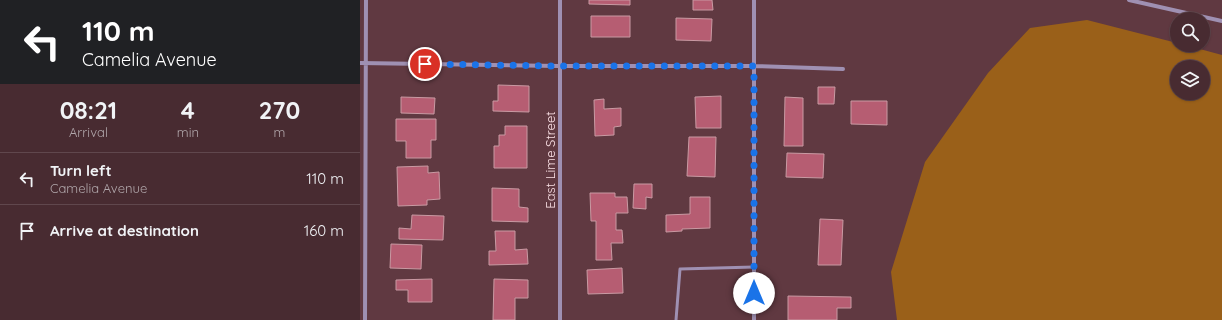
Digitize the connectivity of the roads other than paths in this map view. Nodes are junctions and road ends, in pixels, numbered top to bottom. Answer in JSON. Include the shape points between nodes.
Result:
{"nodes":[{"id":1,"x":366,"y":0,"type":"edge"},
{"id":2,"x":560,"y":0,"type":"edge"},
{"id":3,"x":754,"y":0,"type":"edge"},
{"id":4,"x":1129,"y":0,"type":"edge"},
{"id":5,"x":1222,"y":21,"type":"edge"},
{"id":6,"x":360,"y":63,"type":"edge"},
{"id":7,"x":366,"y":63,"type":"junction"},
{"id":8,"x":559,"y":66,"type":"junction"},
{"id":9,"x":754,"y":66,"type":"junction"},
{"id":10,"x":843,"y":69,"type":"dead end"},
{"id":11,"x":754,"y":267,"type":"junction"},
{"id":12,"x":365,"y":320,"type":"edge"},
{"id":13,"x":560,"y":320,"type":"edge"},
{"id":14,"x":676,"y":320,"type":"edge"},
{"id":15,"x":754,"y":320,"type":"edge"}],
"edges":[{"from":1,"to":7,"type":"street"},
{"from":2,"to":8,"type":"street","name":"East Lime Street"},
{"from":3,"to":9,"type":"street"},
{"from":4,"to":5,"type":"street"},
{"from":6,"to":7,"type":"street"},
{"from":7,"to":8,"type":"street"},
{"from":7,"to":12,"type":"street"},
{"from":8,"to":9,"type":"street"},
{"from":8,"to":13,"type":"street","name":"East Lime Street"},
{"from":9,"to":10,"type":"street"},
{"from":9,"to":11,"type":"street"},
{"from":11,"to":14,"type":"lane","via":[[680,269]]},
{"from":11,"to":15,"type":"street"}]}
